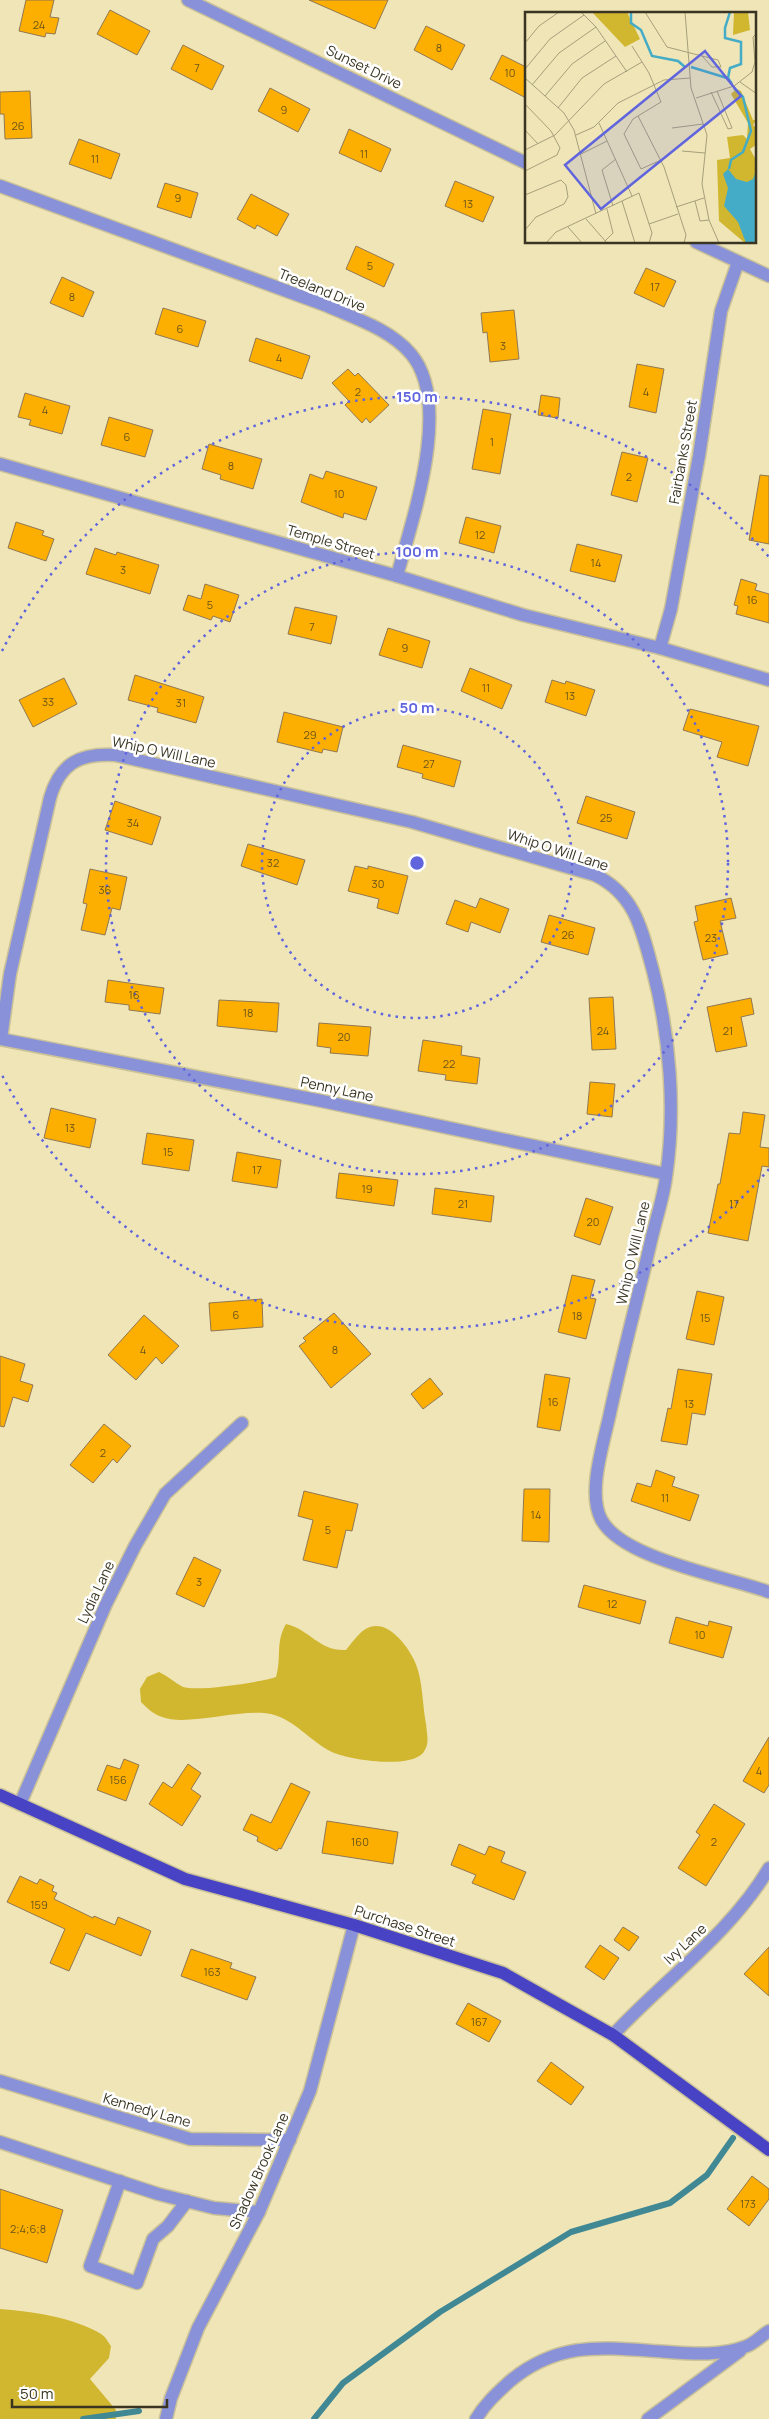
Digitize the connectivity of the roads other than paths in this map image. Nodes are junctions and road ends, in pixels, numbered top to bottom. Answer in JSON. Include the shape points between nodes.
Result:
{"nodes":[{"id":1,"x":188,"y":0,"type":"edge"},
{"id":2,"x":525,"y":163,"type":"edge"},
{"id":3,"x":0,"y":186,"type":"edge"},
{"id":4,"x":700,"y":244,"type":"edge"},
{"id":5,"x":738,"y":262,"type":"junction"},
{"id":6,"x":769,"y":276,"type":"edge"},
{"id":7,"x":0,"y":464,"type":"edge"},
{"id":8,"x":397,"y":576,"type":"junction"},
{"id":9,"x":660,"y":648,"type":"junction"},
{"id":10,"x":769,"y":680,"type":"edge"},
{"id":11,"x":1,"y":1039,"type":"edge"},
{"id":12,"x":666,"y":1174,"type":"junction"},
{"id":13,"x":242,"y":1423,"type":"dead end"},
{"id":14,"x":769,"y":1592,"type":"edge"},
{"id":15,"x":0,"y":1795,"type":"edge"},
{"id":16,"x":20,"y":1804,"type":"junction"},
{"id":17,"x":769,"y":1868,"type":"edge"},
{"id":18,"x":354,"y":1925,"type":"junction"},
{"id":19,"x":613,"y":2035,"type":"junction"},
{"id":20,"x":0,"y":2081,"type":"edge"},
{"id":21,"x":290,"y":2140,"type":"junction"},
{"id":22,"x":0,"y":2142,"type":"edge"},
{"id":23,"x":769,"y":2150,"type":"edge"},
{"id":24,"x":120,"y":2181,"type":"junction"},
{"id":25,"x":187,"y":2201,"type":"junction"},
{"id":26,"x":259,"y":2212,"type":"junction"},
{"id":27,"x":769,"y":2330,"type":"edge"},
{"id":28,"x":748,"y":2345,"type":"junction"},
{"id":29,"x":166,"y":2419,"type":"edge"},
{"id":30,"x":476,"y":2419,"type":"edge"},
{"id":31,"x":648,"y":2419,"type":"edge"}],
"edges":[{"from":1,"to":2,"type":"street","name":"Sunset Drive"},
{"from":3,"to":8,"type":"street","name":"Treeland Drive","via":[[325,305],[377,328],[411,354],[424,375],[430,402],[421,484]]},
{"from":4,"to":5,"type":"street"},
{"from":5,"to":6,"type":"street"},
{"from":5,"to":9,"type":"street","name":"Fairbanks Street","via":[[721,311],[699,456]]},
{"from":7,"to":8,"type":"street","name":"Temple Street"},
{"from":8,"to":9,"type":"street","name":"Temple Street","via":[[523,615]]},
{"from":9,"to":10,"type":"street","name":"Temple Street"},
{"from":11,"to":12,"type":"street","name":"Penny Lane","via":[[317,1100]]},
{"from":11,"to":12,"type":"street","name":"Whip O Will Lane","via":[[10,974],[53,788],[66,770],[84,756],[115,755],[412,822],[595,875],[618,889],[630,904],[644,939],[662,1008],[670,1104]]},
{"from":12,"to":14,"type":"street","name":"Whip O Will Lane","via":[[623,1352],[597,1475],[596,1505],[601,1520],[635,1548]]},
{"from":13,"to":16,"type":"street","name":"Lydia Lane","via":[[165,1494],[106,1604]]},
{"from":15,"to":16,"type":"main road","name":"Purchase Street"},
{"from":16,"to":18,"type":"main road","name":"Purchase Street","via":[[185,1879]]},
{"from":17,"to":19,"type":"street","name":"Ivy Lane","via":[[716,1937]]},
{"from":18,"to":19,"type":"main road","name":"Purchase Street","via":[[503,1973]]},
{"from":18,"to":21,"type":"street","name":"Shadow Brook Lane","via":[[310,2091]]},
{"from":19,"to":23,"type":"main road","name":"Purchase Street"},
{"from":20,"to":21,"type":"street","name":"Kennedy Lane","via":[[190,2139]]},
{"from":21,"to":26,"type":"street","name":"Shadow Brook Lane"},
{"from":22,"to":24,"type":"street"},
{"from":24,"to":25,"type":"street"},
{"from":24,"to":25,"type":"street","via":[[90,2266],[137,2283],[153,2239],[168,2226]]},
{"from":25,"to":26,"type":"street","via":[[214,2208]]},
{"from":26,"to":29,"type":"street","name":"Shadow Brook Lane","via":[[198,2328]]},
{"from":27,"to":28,"type":"street"},
{"from":28,"to":30,"type":"street","via":[[717,2353],[593,2348],[561,2352],[535,2362],[518,2375],[490,2399]]},
{"from":28,"to":31,"type":"street"}]}
